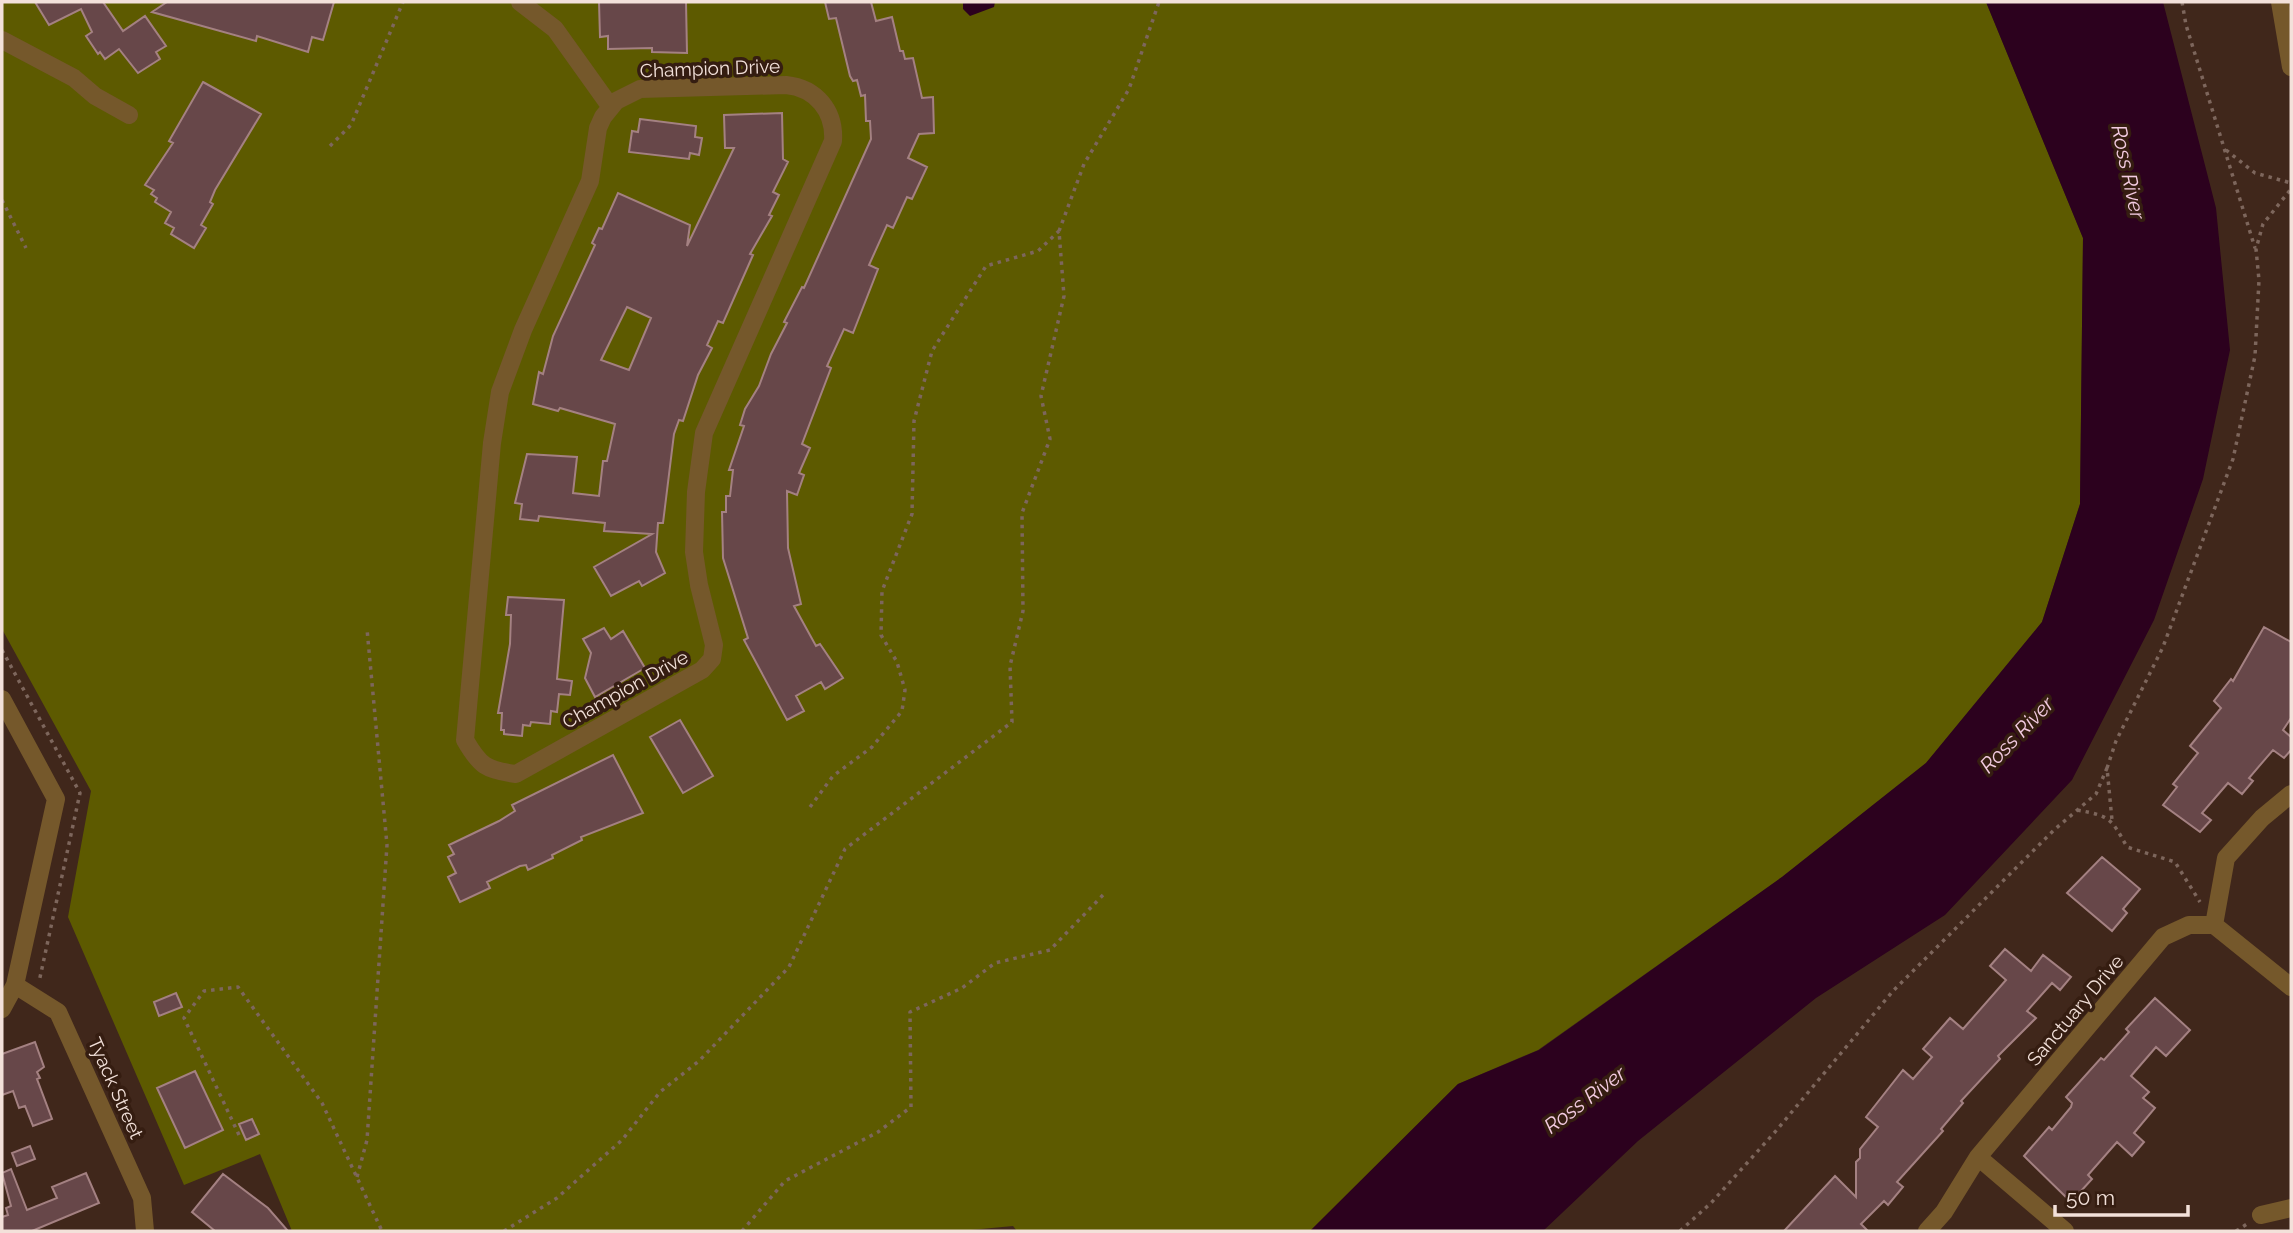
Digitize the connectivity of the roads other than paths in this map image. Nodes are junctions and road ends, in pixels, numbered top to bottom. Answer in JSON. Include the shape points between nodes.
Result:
{"nodes":[{"id":1,"x":520,"y":2,"type":"edge"},
{"id":2,"x":2280,"y":2,"type":"edge"},
{"id":3,"x":2,"y":40,"type":"edge"},
{"id":4,"x":2291,"y":67,"type":"edge"},
{"id":5,"x":610,"y":106,"type":"junction"},
{"id":6,"x":129,"y":115,"type":"dead end"},
{"id":7,"x":2,"y":699,"type":"edge"},
{"id":8,"x":2291,"y":794,"type":"edge"},
{"id":9,"x":2214,"y":925,"type":"junction"},
{"id":10,"x":15,"y":985,"type":"junction"},
{"id":11,"x":2291,"y":987,"type":"edge"},
{"id":12,"x":2,"y":1009,"type":"edge"},
{"id":13,"x":1978,"y":1157,"type":"junction"},
{"id":14,"x":2291,"y":1208,"type":"edge"},
{"id":15,"x":2261,"y":1215,"type":"dead end"},
{"id":16,"x":145,"y":1231,"type":"edge"},
{"id":17,"x":1927,"y":1231,"type":"edge"},
{"id":18,"x":2065,"y":1231,"type":"edge"}],
"edges":[{"from":1,"to":5,"type":"street","via":[[555,29]]},
{"from":2,"to":4,"type":"street"},
{"from":3,"to":6,"type":"street","via":[[74,78]]},
{"from":5,"to":5,"type":"street","name":"Champion Drive","via":[[627,94],[651,88],[796,86],[825,106],[833,141],[704,433],[695,492],[694,542],[699,585],[715,645],[712,659],[702,670],[516,774],[490,770],[475,758],[465,740],[500,392],[590,181],[598,128]]},
{"from":7,"to":10,"type":"street","via":[[56,799]]},
{"from":8,"to":9,"type":"street","via":[[2226,858]]},
{"from":9,"to":11,"type":"street"},
{"from":9,"to":13,"type":"street","name":"Sanctuary Drive","via":[[2189,925],[2163,937]]},
{"from":10,"to":12,"type":"street"},
{"from":10,"to":16,"type":"street","name":"Tyack Street","via":[[58,1012],[142,1198]]},
{"from":13,"to":17,"type":"street","name":"Sanctuary Drive"},
{"from":13,"to":18,"type":"street"},
{"from":14,"to":15,"type":"street"}]}
